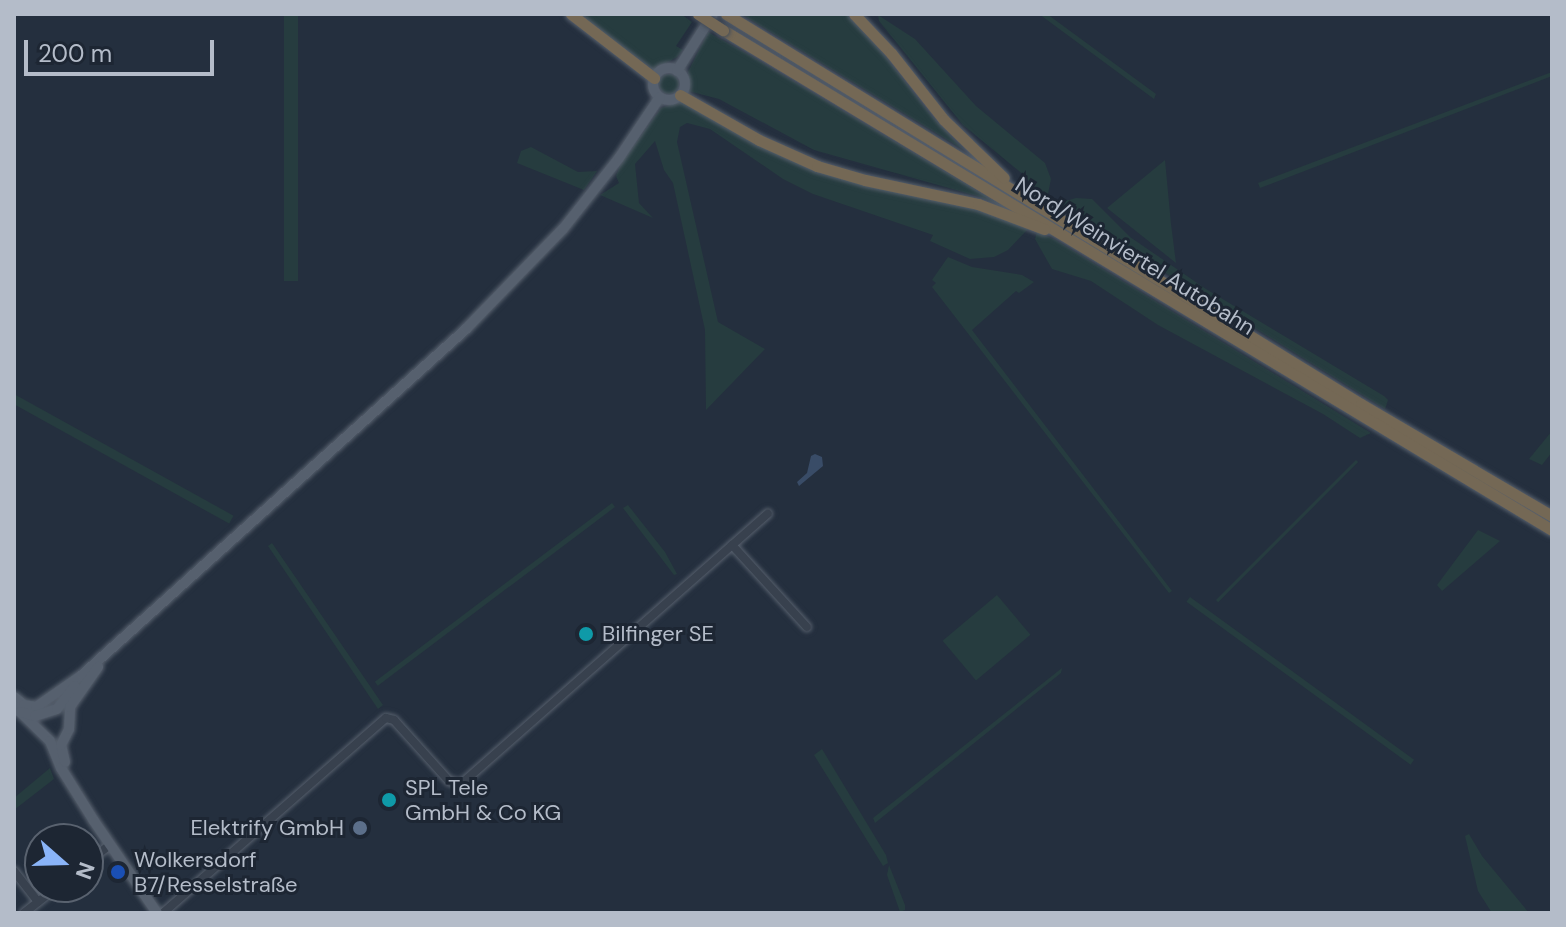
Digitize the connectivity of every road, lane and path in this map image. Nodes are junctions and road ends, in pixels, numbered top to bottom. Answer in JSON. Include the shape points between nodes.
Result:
{"nodes":[{"id":1,"x":571,"y":14,"type":"edge"},
{"id":2,"x":698,"y":14,"type":"edge"},
{"id":3,"x":713,"y":14,"type":"edge"},
{"id":4,"x":854,"y":14,"type":"edge"},
{"id":5,"x":729,"y":16,"type":"edge"},
{"id":6,"x":677,"y":71,"type":"junction"},
{"id":7,"x":654,"y":78,"type":"junction"},
{"id":8,"x":680,"y":95,"type":"junction"},
{"id":9,"x":660,"y":97,"type":"junction"},
{"id":10,"x":1019,"y":192,"type":"junction"},
{"id":11,"x":1075,"y":241,"type":"junction"},
{"id":12,"x":768,"y":513,"type":"dead end"},
{"id":13,"x":1552,"y":516,"type":"edge"},
{"id":14,"x":1552,"y":530,"type":"edge"},
{"id":15,"x":732,"y":545,"type":"junction"},
{"id":16,"x":807,"y":627,"type":"dead end"},
{"id":17,"x":128,"y":632,"type":"junction"},
{"id":18,"x":82,"y":675,"type":"junction"},
{"id":19,"x":14,"y":697,"type":"edge"},
{"id":20,"x":15,"y":708,"type":"edge"},
{"id":21,"x":57,"y":709,"type":"junction"},
{"id":22,"x":42,"y":715,"type":"junction"},
{"id":23,"x":67,"y":716,"type":"junction"},
{"id":24,"x":43,"y":733,"type":"junction"},
{"id":25,"x":62,"y":737,"type":"junction"},
{"id":26,"x":68,"y":777,"type":"junction"},
{"id":27,"x":110,"y":845,"type":"junction"},
{"id":28,"x":104,"y":850,"type":"edge"},
{"id":29,"x":160,"y":913,"type":"edge"}],
"edges":[{"from":1,"to":7,"type":"highway"},
{"from":2,"to":11,"type":"highway","name":"Nord/Weinviertel Autobahn","bridge":true},
{"from":3,"to":6,"type":"main road"},
{"from":4,"to":10,"type":"highway","via":[[944,120]]},
{"from":5,"to":10,"type":"highway","name":"Nord/Weinviertel Autobahn"},
{"from":6,"to":7,"type":"main road","via":[[664,69]]},
{"from":6,"to":8,"type":"main road","via":[[684,82]]},
{"from":7,"to":9,"type":"main road"},
{"from":8,"to":9,"type":"main road","via":[[672,100]]},
{"from":8,"to":11,"type":"highway","via":[[817,166],[978,204]]},
{"from":9,"to":17,"type":"main road","via":[[581,207],[511,286]]},
{"from":10,"to":13,"type":"highway","name":"Nord/Weinviertel Autobahn"},
{"from":11,"to":14,"type":"highway","name":"Nord/Weinviertel Autobahn"},
{"from":12,"to":15,"type":"street"},
{"from":15,"to":16,"type":"street"},
{"from":15,"to":29,"type":"street","via":[[467,780],[457,785],[449,781],[394,720],[382,720]]},
{"from":17,"to":18,"type":"main road"},
{"from":17,"to":23,"type":"main road","via":[[81,689]]},
{"from":18,"to":19,"type":"main road","via":[[36,707]]},
{"from":18,"to":21,"type":"main road"},
{"from":20,"to":22,"type":"main road"},
{"from":20,"to":24,"type":"main road"},
{"from":21,"to":22,"type":"main road"},
{"from":21,"to":23,"type":"main road"},
{"from":22,"to":24,"type":"main road"},
{"from":23,"to":25,"type":"main road","via":[[69,729]]},
{"from":24,"to":25,"type":"main road"},
{"from":24,"to":26,"type":"main road"},
{"from":25,"to":26,"type":"main road"},
{"from":26,"to":27,"type":"main road"},
{"from":27,"to":28,"type":"street"},
{"from":27,"to":29,"type":"main road"}]}
